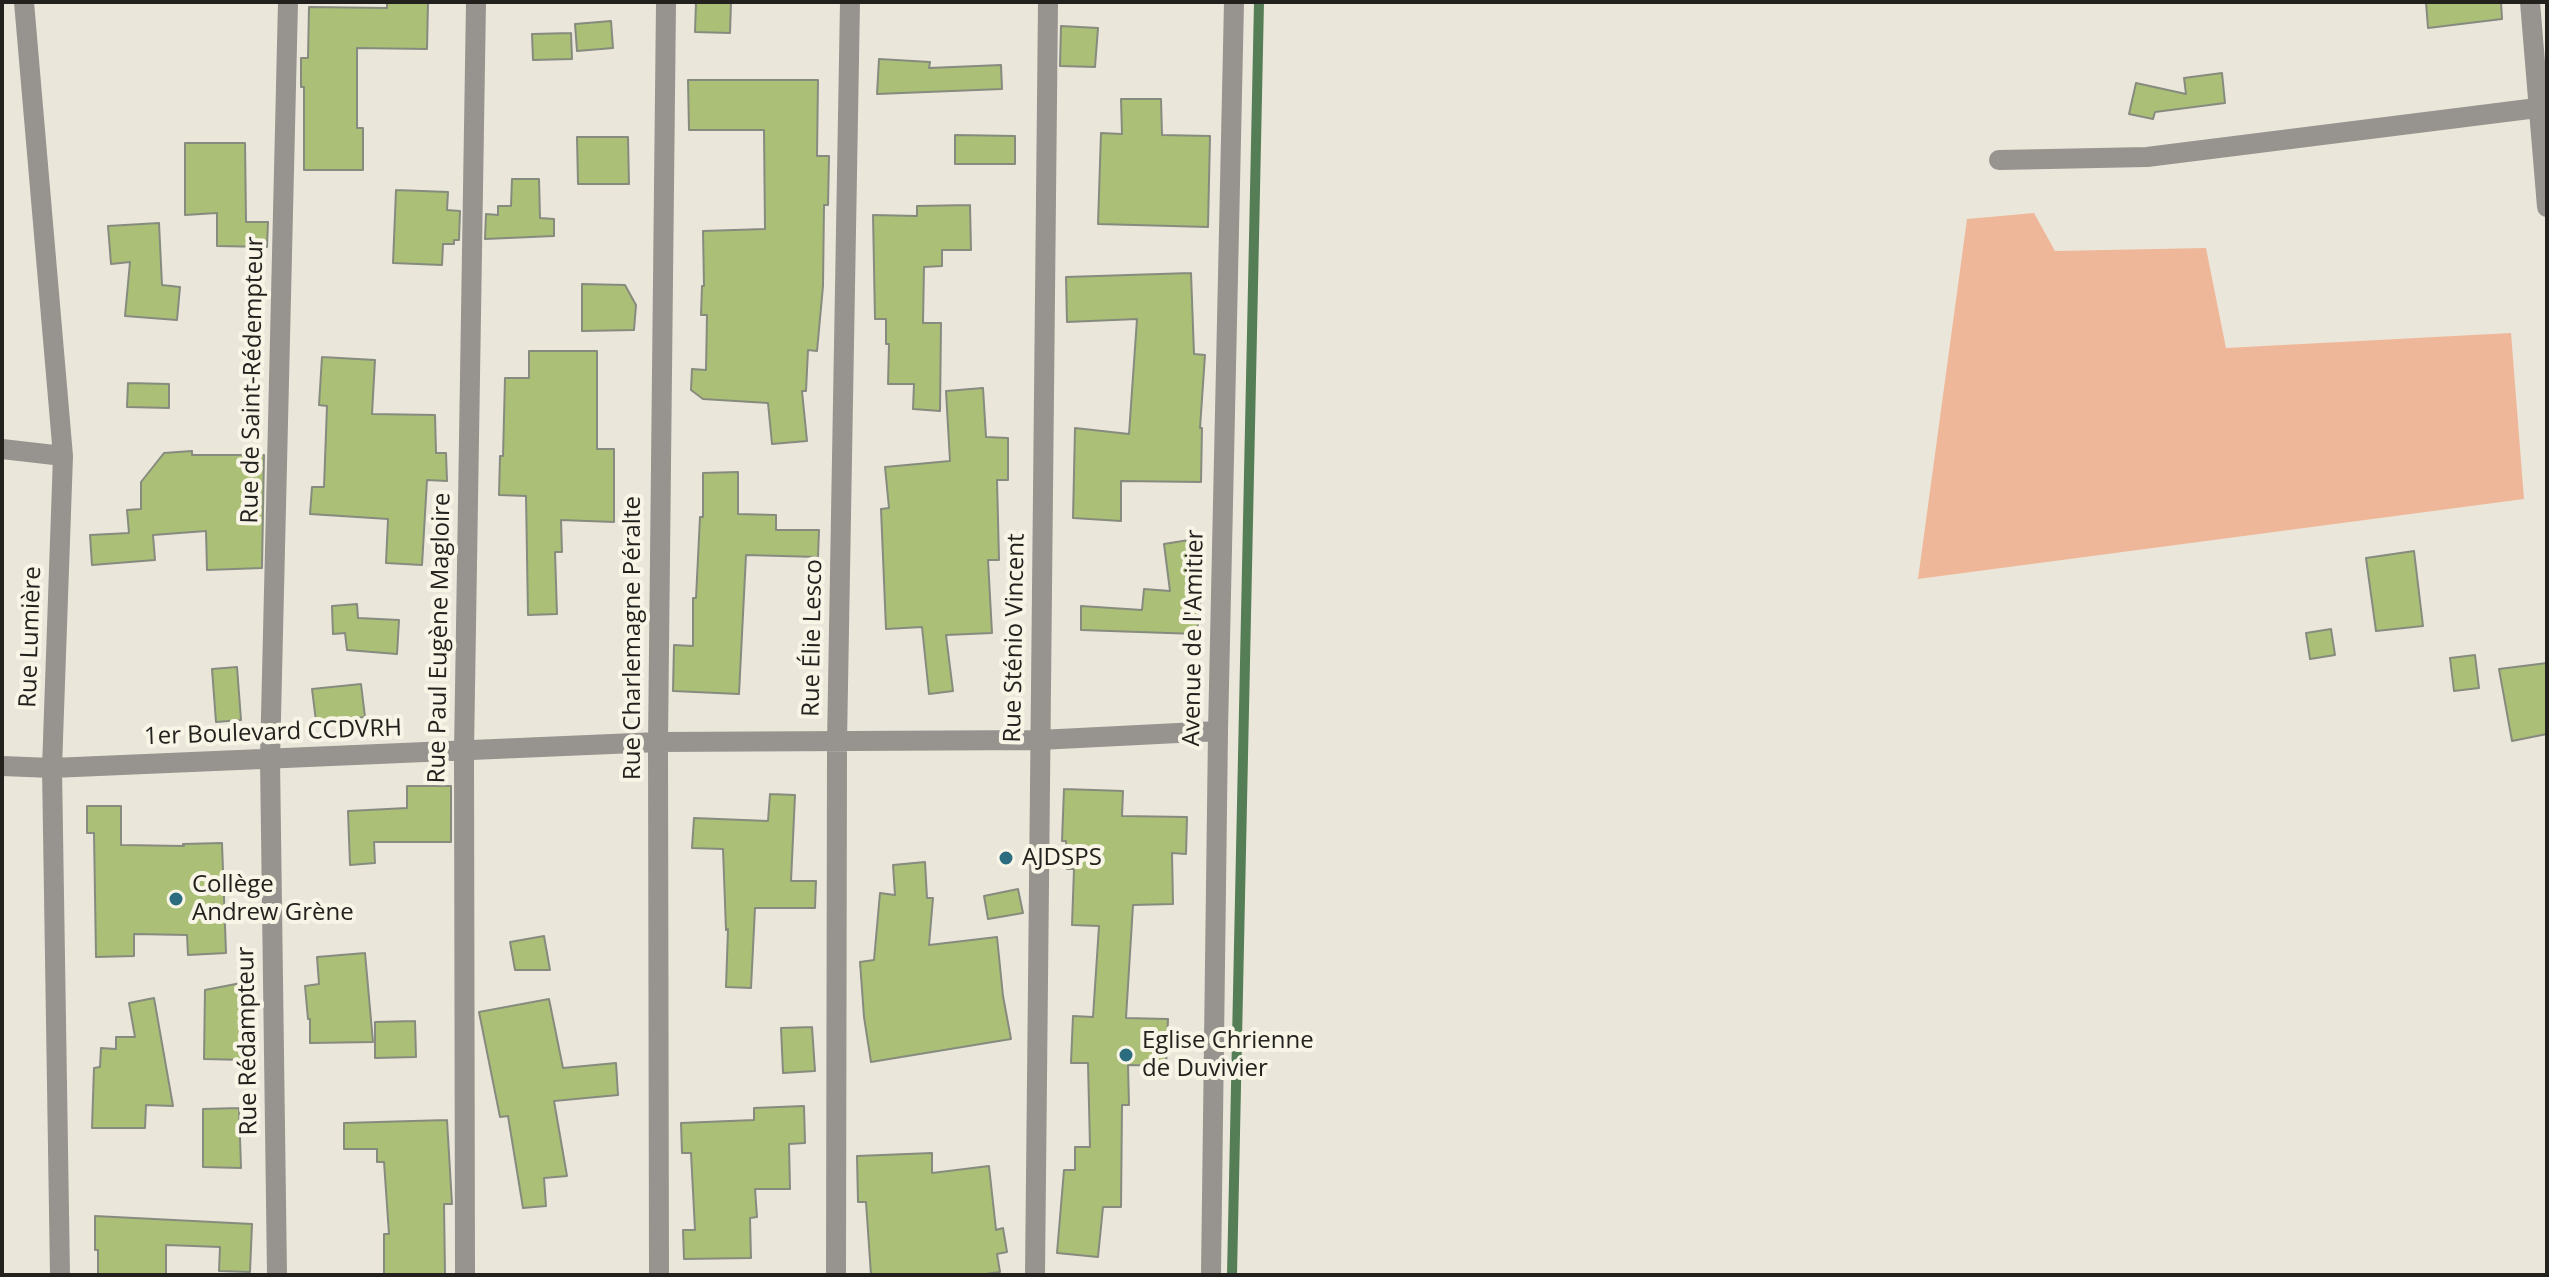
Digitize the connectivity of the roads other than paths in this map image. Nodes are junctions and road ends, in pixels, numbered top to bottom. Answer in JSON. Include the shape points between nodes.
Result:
{"nodes":[{"id":1,"x":24,"y":2,"type":"edge"},
{"id":2,"x":288,"y":2,"type":"edge"},
{"id":3,"x":476,"y":2,"type":"edge"},
{"id":4,"x":666,"y":2,"type":"edge"},
{"id":5,"x":850,"y":2,"type":"edge"},
{"id":6,"x":1048,"y":2,"type":"edge"},
{"id":7,"x":1234,"y":2,"type":"edge"},
{"id":8,"x":2530,"y":2,"type":"edge"},
{"id":9,"x":2537,"y":108,"type":"junction"},
{"id":10,"x":1999,"y":160,"type":"dead end"},
{"id":11,"x":2547,"y":207,"type":"edge"},
{"id":12,"x":2,"y":449,"type":"edge"},
{"id":13,"x":63,"y":456,"type":"junction"},
{"id":14,"x":1218,"y":731,"type":"junction"},
{"id":15,"x":1039,"y":740,"type":"junction"},
{"id":16,"x":658,"y":742,"type":"junction"},
{"id":17,"x":837,"y":743,"type":"junction"},
{"id":18,"x":464,"y":751,"type":"junction"},
{"id":19,"x":270,"y":759,"type":"junction"},
{"id":20,"x":2,"y":766,"type":"edge"},
{"id":21,"x":52,"y":768,"type":"junction"},
{"id":22,"x":60,"y":1275,"type":"edge"},
{"id":23,"x":277,"y":1275,"type":"edge"},
{"id":24,"x":465,"y":1275,"type":"edge"},
{"id":25,"x":659,"y":1275,"type":"edge"},
{"id":26,"x":836,"y":1275,"type":"edge"},
{"id":27,"x":1035,"y":1275,"type":"edge"},
{"id":28,"x":1211,"y":1275,"type":"edge"}],
"edges":[{"from":1,"to":13,"type":"street","name":"Rue Lumière"},
{"from":2,"to":19,"type":"street","name":"Rue de Saint-Rédempteur"},
{"from":3,"to":18,"type":"street","name":"Rue Paul Eugène Magloire"},
{"from":4,"to":16,"type":"street","name":"Rue Charlemagne Péralte"},
{"from":5,"to":17,"type":"street","name":"Rue Élie Lesco"},
{"from":6,"to":15,"type":"street","name":"Rue Sténio Vincent"},
{"from":7,"to":14,"type":"street","name":"Avenue de l'Amitier"},
{"from":8,"to":9,"type":"street"},
{"from":9,"to":10,"type":"street","via":[[2147,157]]},
{"from":9,"to":11,"type":"street"},
{"from":12,"to":13,"type":"street"},
{"from":13,"to":21,"type":"street","name":"Rue Lumière"},
{"from":14,"to":15,"type":"street","name":"1er Boulevard CCDVRH"},
{"from":14,"to":28,"type":"street","name":"Avenue de l'Amitier"},
{"from":15,"to":17,"type":"street","name":"1er Boulevard CCDVRH"},
{"from":15,"to":27,"type":"street","name":"Rue Sténio Vincent"},
{"from":16,"to":17,"type":"street","name":"1er Boulevard CCDVRH"},
{"from":16,"to":18,"type":"street","name":"1er Boulevard CCDVRH"},
{"from":16,"to":25,"type":"street","name":"Rue Charlemagne Péralte"},
{"from":17,"to":26,"type":"street","name":"Rue Élie Lesco"},
{"from":18,"to":19,"type":"street","name":"1er Boulevard CCDVRH"},
{"from":18,"to":24,"type":"street","name":"Rue Paul Eugène Magloire"},
{"from":19,"to":21,"type":"street","name":"1er Boulevard CCDVRH"},
{"from":19,"to":23,"type":"street","name":"Rue Rédampteur"},
{"from":20,"to":21,"type":"street","name":"1er Boulevard CCDVRH"},
{"from":21,"to":22,"type":"street","name":"Rue Lumière"}]}
